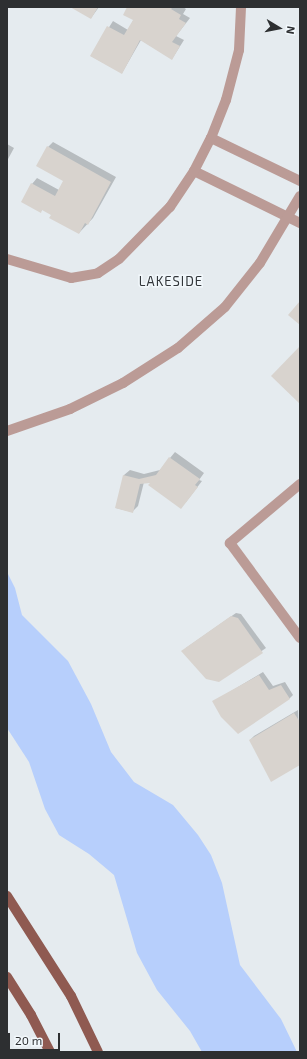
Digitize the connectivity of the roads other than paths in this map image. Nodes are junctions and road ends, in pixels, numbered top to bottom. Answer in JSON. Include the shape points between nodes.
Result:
{"nodes":[{"id":1,"x":241,"y":7,"type":"edge"},
{"id":2,"x":211,"y":138,"type":"junction"},
{"id":3,"x":194,"y":171,"type":"junction"},
{"id":4,"x":300,"y":181,"type":"edge"},
{"id":5,"x":300,"y":196,"type":"edge"},
{"id":6,"x":288,"y":218,"type":"junction"},
{"id":7,"x":300,"y":223,"type":"edge"},
{"id":8,"x":7,"y":260,"type":"edge"},
{"id":9,"x":7,"y":431,"type":"edge"},
{"id":10,"x":300,"y":484,"type":"edge"},
{"id":11,"x":300,"y":638,"type":"edge"},
{"id":12,"x":7,"y":896,"type":"edge"},
{"id":13,"x":7,"y":977,"type":"edge"},
{"id":14,"x":50,"y":1052,"type":"edge"},
{"id":15,"x":98,"y":1052,"type":"edge"}],
"edges":[{"from":1,"to":2,"type":"street","via":[[239,50],[226,100]]},
{"from":2,"to":3,"type":"street"},
{"from":2,"to":4,"type":"street"},
{"from":3,"to":6,"type":"street"},
{"from":3,"to":8,"type":"street","via":[[170,206],[119,259],[98,273],[71,278]]},
{"from":5,"to":6,"type":"street"},
{"from":6,"to":7,"type":"street"},
{"from":6,"to":9,"type":"street","via":[[260,263],[225,307],[178,348],[123,383],[70,409]]},
{"from":10,"to":11,"type":"street","via":[[230,543]]},
{"from":12,"to":15,"type":"main road","via":[[71,996]]},
{"from":13,"to":14,"type":"main road"}]}
